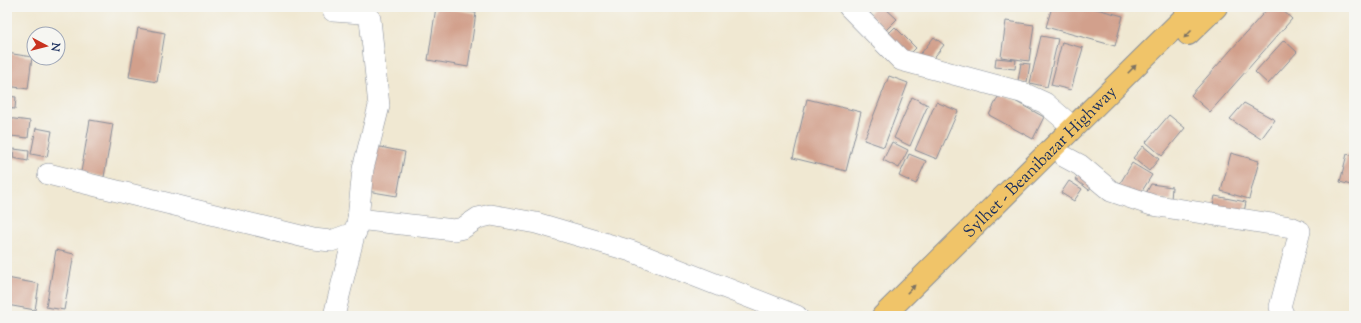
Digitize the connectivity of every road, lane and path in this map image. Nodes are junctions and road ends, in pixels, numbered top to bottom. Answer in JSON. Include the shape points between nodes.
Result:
{"nodes":[{"id":1,"x":333,"y":7,"type":"edge"},
{"id":2,"x":849,"y":7,"type":"edge"},
{"id":3,"x":1195,"y":7,"type":"edge"},
{"id":4,"x":1216,"y":7,"type":"edge"},
{"id":5,"x":1073,"y":127,"type":"junction"},
{"id":6,"x":1065,"y":157,"type":"junction"},
{"id":7,"x":48,"y":174,"type":"dead end"},
{"id":8,"x":357,"y":225,"type":"junction"},
{"id":9,"x":334,"y":316,"type":"edge"},
{"id":10,"x":797,"y":316,"type":"edge"},
{"id":11,"x":883,"y":316,"type":"edge"},
{"id":12,"x":904,"y":316,"type":"edge"},
{"id":13,"x":1284,"y":316,"type":"edge"}],
"edges":[{"from":1,"to":8,"type":"street","via":[[334,11],[362,13],[370,18],[376,67],[379,106],[363,169]]},
{"from":2,"to":5,"type":"street","via":[[901,60],[1021,92],[1045,103]]},
{"from":5,"to":3,"type":"main road","name":"Sylhet - Beanibazar Highway","one_way":true},
{"from":4,"to":6,"type":"main road","name":"Sylhet - Beanibazar Highway","one_way":true},
{"from":11,"to":5,"type":"main road","name":"Sylhet - Beanibazar Highway","one_way":true},
{"from":6,"to":12,"type":"main road","name":"Sylhet - Beanibazar Highway"},
{"from":6,"to":13,"type":"street","via":[[1080,165],[1111,191],[1152,205],[1291,227],[1300,231],[1280,307]]},
{"from":7,"to":8,"type":"street","via":[[313,239],[331,241]]},
{"from":8,"to":9,"type":"street"},
{"from":8,"to":10,"type":"street","via":[[454,230],[463,228],[478,218],[492,215],[536,223],[631,251]]}]}
